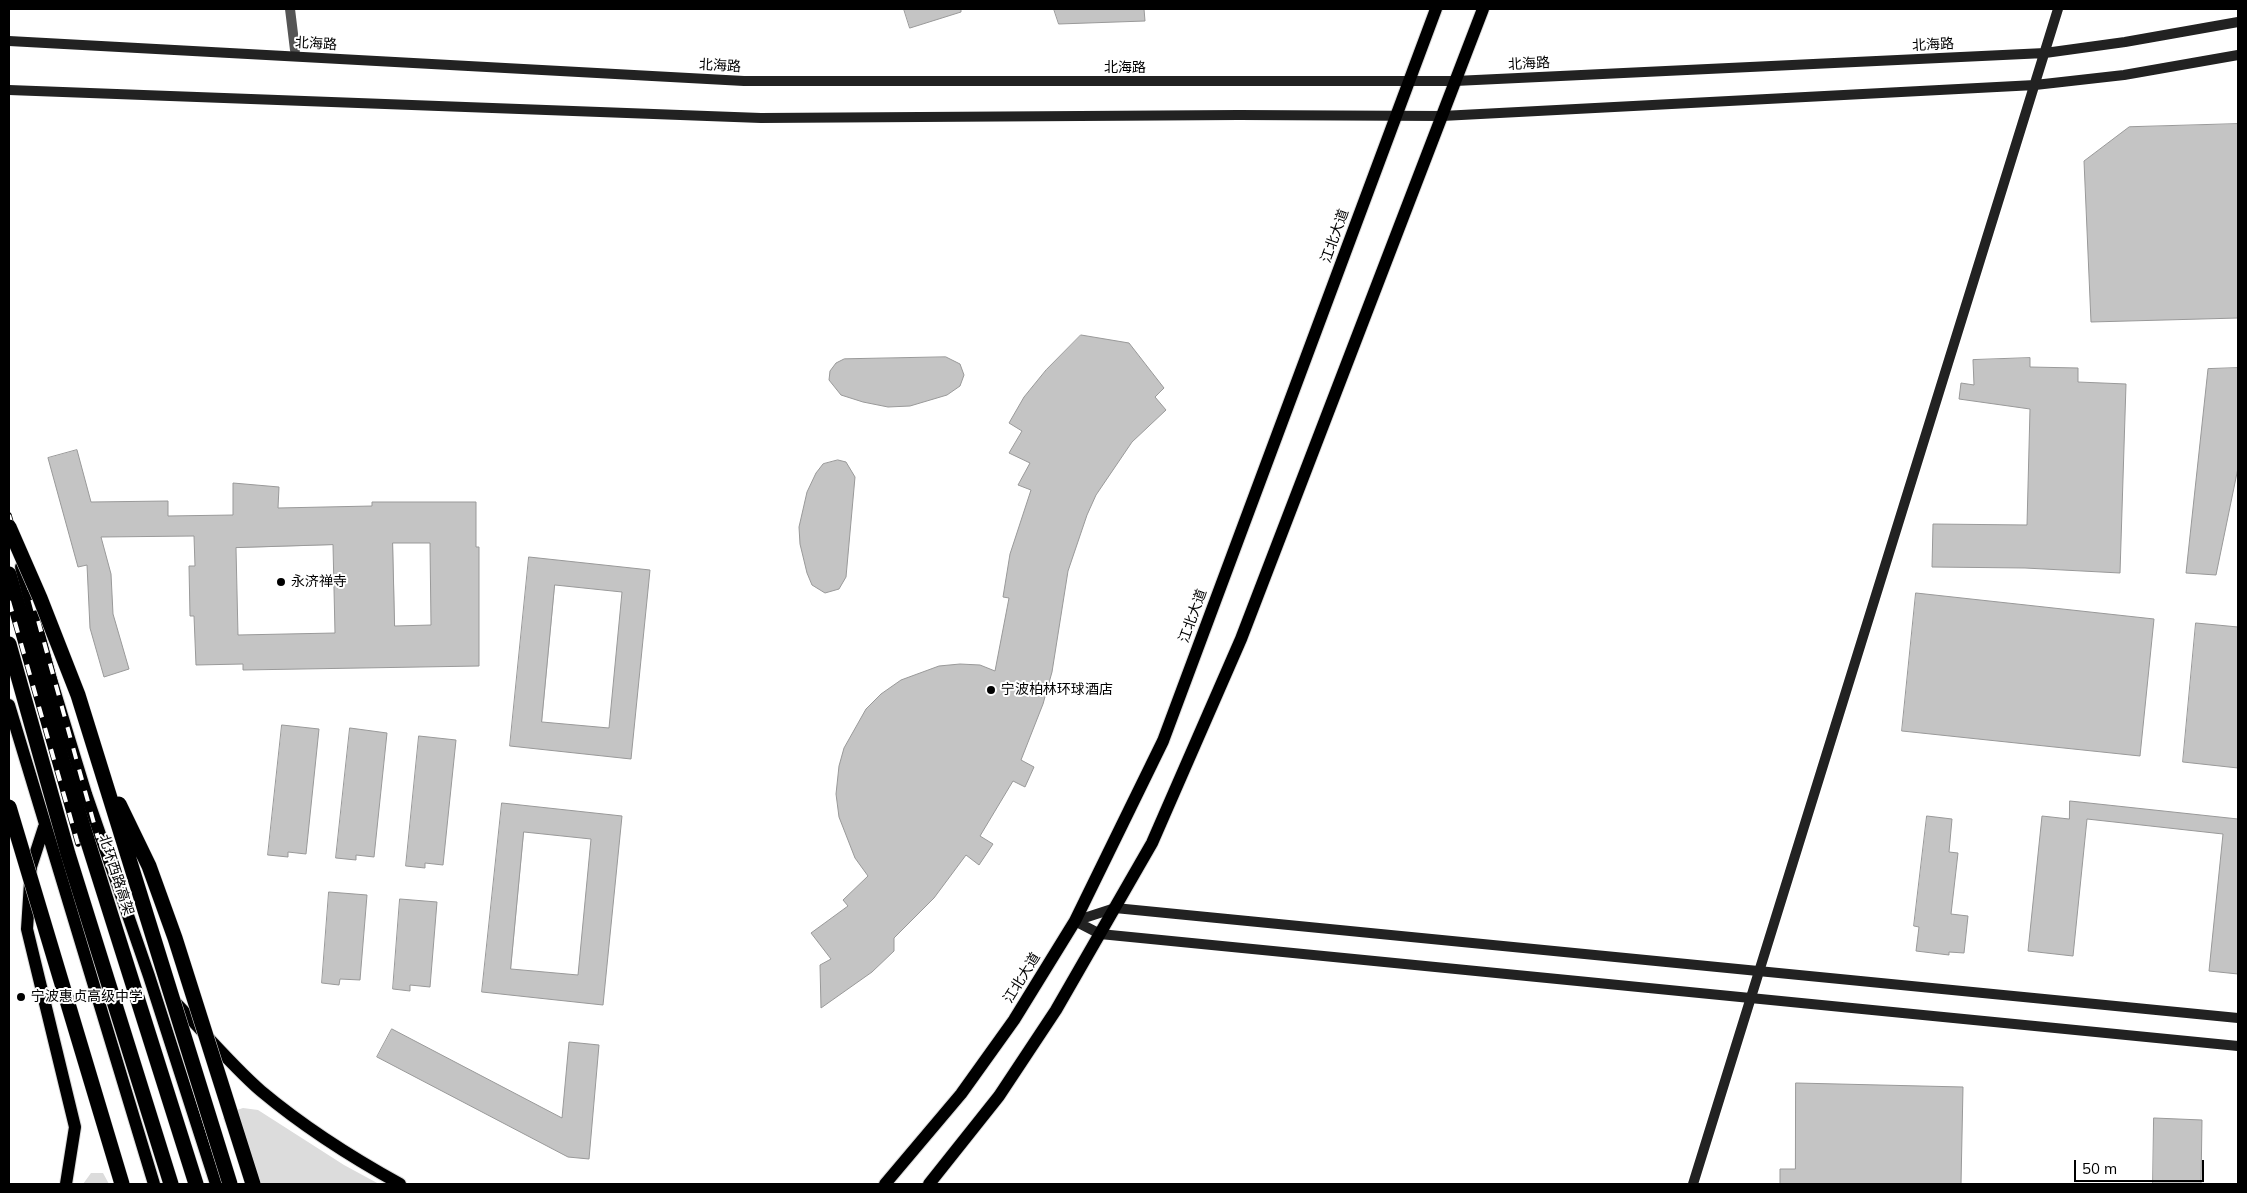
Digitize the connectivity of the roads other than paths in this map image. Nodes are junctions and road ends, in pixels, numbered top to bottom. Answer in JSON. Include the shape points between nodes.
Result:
{"nodes":[{"id":1,"x":290,"y":9,"type":"edge"},
{"id":2,"x":1436,"y":9,"type":"edge"},
{"id":3,"x":1483,"y":9,"type":"edge"},
{"id":4,"x":2058,"y":9,"type":"edge"},
{"id":5,"x":2238,"y":22,"type":"edge"},
{"id":6,"x":9,"y":41,"type":"edge"},
{"id":7,"x":296,"y":50,"type":"dead end"},
{"id":8,"x":2045,"y":53,"type":"junction"},
{"id":9,"x":2238,"y":55,"type":"edge"},
{"id":10,"x":1455,"y":81,"type":"junction"},
{"id":11,"x":1409,"y":82,"type":"junction"},
{"id":12,"x":2035,"y":85,"type":"junction"},
{"id":13,"x":9,"y":90,"type":"edge"},
{"id":14,"x":1396,"y":116,"type":"junction"},
{"id":15,"x":1442,"y":116,"type":"junction"},
{"id":16,"x":9,"y":525,"type":"edge"},
{"id":17,"x":9,"y":574,"type":"edge"},
{"id":18,"x":9,"y":644,"type":"edge"},
{"id":19,"x":9,"y":705,"type":"edge"},
{"id":20,"x":97,"y":760,"type":"junction"},
{"id":21,"x":9,"y":807,"type":"edge"},
{"id":22,"x":44,"y":827,"type":"junction"},
{"id":23,"x":1115,"y":908,"type":"junction"},
{"id":24,"x":1075,"y":921,"type":"junction"},
{"id":25,"x":1100,"y":934,"type":"junction"},
{"id":26,"x":1760,"y":971,"type":"junction"},
{"id":27,"x":149,"y":976,"type":"junction"},
{"id":28,"x":1751,"y":998,"type":"junction"},
{"id":29,"x":2238,"y":1018,"type":"edge"},
{"id":30,"x":2238,"y":1046,"type":"edge"},
{"id":31,"x":66,"y":1184,"type":"edge"},
{"id":32,"x":122,"y":1184,"type":"edge"},
{"id":33,"x":154,"y":1184,"type":"edge"},
{"id":34,"x":171,"y":1184,"type":"edge"},
{"id":35,"x":196,"y":1184,"type":"edge"},
{"id":36,"x":216,"y":1184,"type":"edge"},
{"id":37,"x":230,"y":1184,"type":"edge"},
{"id":38,"x":253,"y":1184,"type":"edge"},
{"id":39,"x":400,"y":1184,"type":"edge"},
{"id":40,"x":885,"y":1184,"type":"edge"},
{"id":41,"x":929,"y":1184,"type":"edge"},
{"id":42,"x":1693,"y":1184,"type":"edge"}],
"edges":[{"from":1,"to":7,"type":"street"},
{"from":2,"to":11,"type":"main road","name":"江北大道"},
{"from":3,"to":10,"type":"main road"},
{"from":4,"to":8,"type":"street"},
{"from":5,"to":8,"type":"street","name":"北海路"},
{"from":6,"to":11,"type":"street","name":"北海路","via":[[744,81]]},
{"from":8,"to":10,"type":"street","name":"北海路"},
{"from":8,"to":12,"type":"street"},
{"from":9,"to":12,"type":"street","via":[[2124,75]]},
{"from":10,"to":11,"type":"street","name":"北海路"},
{"from":10,"to":15,"type":"main road"},
{"from":11,"to":14,"type":"main road","name":"江北大道"},
{"from":12,"to":15,"type":"street"},
{"from":12,"to":26,"type":"street"},
{"from":13,"to":14,"type":"street","via":[[762,118]]},
{"from":14,"to":15,"type":"street"},
{"from":14,"to":24,"type":"main road","name":"江北大道","via":[[1163,741]]},
{"from":15,"to":23,"type":"main road","via":[[1241,638],[1152,843]]},
{"from":16,"to":20,"type":"highway","bridge":true,"via":[[78,695]]},
{"from":16,"to":27,"type":"main road","via":[[86,794]]},
{"from":17,"to":35,"type":"highway","name":"北环西路高架","via":[[63,763]]},
{"from":18,"to":34,"type":"highway","via":[[68,854]]},
{"from":19,"to":22,"type":"main road"},
{"from":20,"to":37,"type":"highway","bridge":true},
{"from":20,"to":38,"type":"highway","bridge":true,"via":[[159,893]]},
{"from":21,"to":32,"type":"highway","bridge":true},
{"from":22,"to":31,"type":"main road","via":[[31,867],[27,928],[75,1126]]},
{"from":22,"to":33,"type":"main road"},
{"from":23,"to":24,"type":"street"},
{"from":23,"to":25,"type":"main road"},
{"from":23,"to":26,"type":"street"},
{"from":24,"to":25,"type":"street"},
{"from":24,"to":40,"type":"main road","name":"江北大道","via":[[1014,1020],[961,1094]]},
{"from":25,"to":28,"type":"street"},
{"from":25,"to":41,"type":"main road","via":[[1056,1010],[999,1096]]},
{"from":26,"to":28,"type":"street"},
{"from":26,"to":29,"type":"street"},
{"from":27,"to":36,"type":"main road"},
{"from":27,"to":39,"type":"main road","via":[[260,1090],[311,1130]]},
{"from":28,"to":30,"type":"street"},
{"from":28,"to":42,"type":"street"}]}
